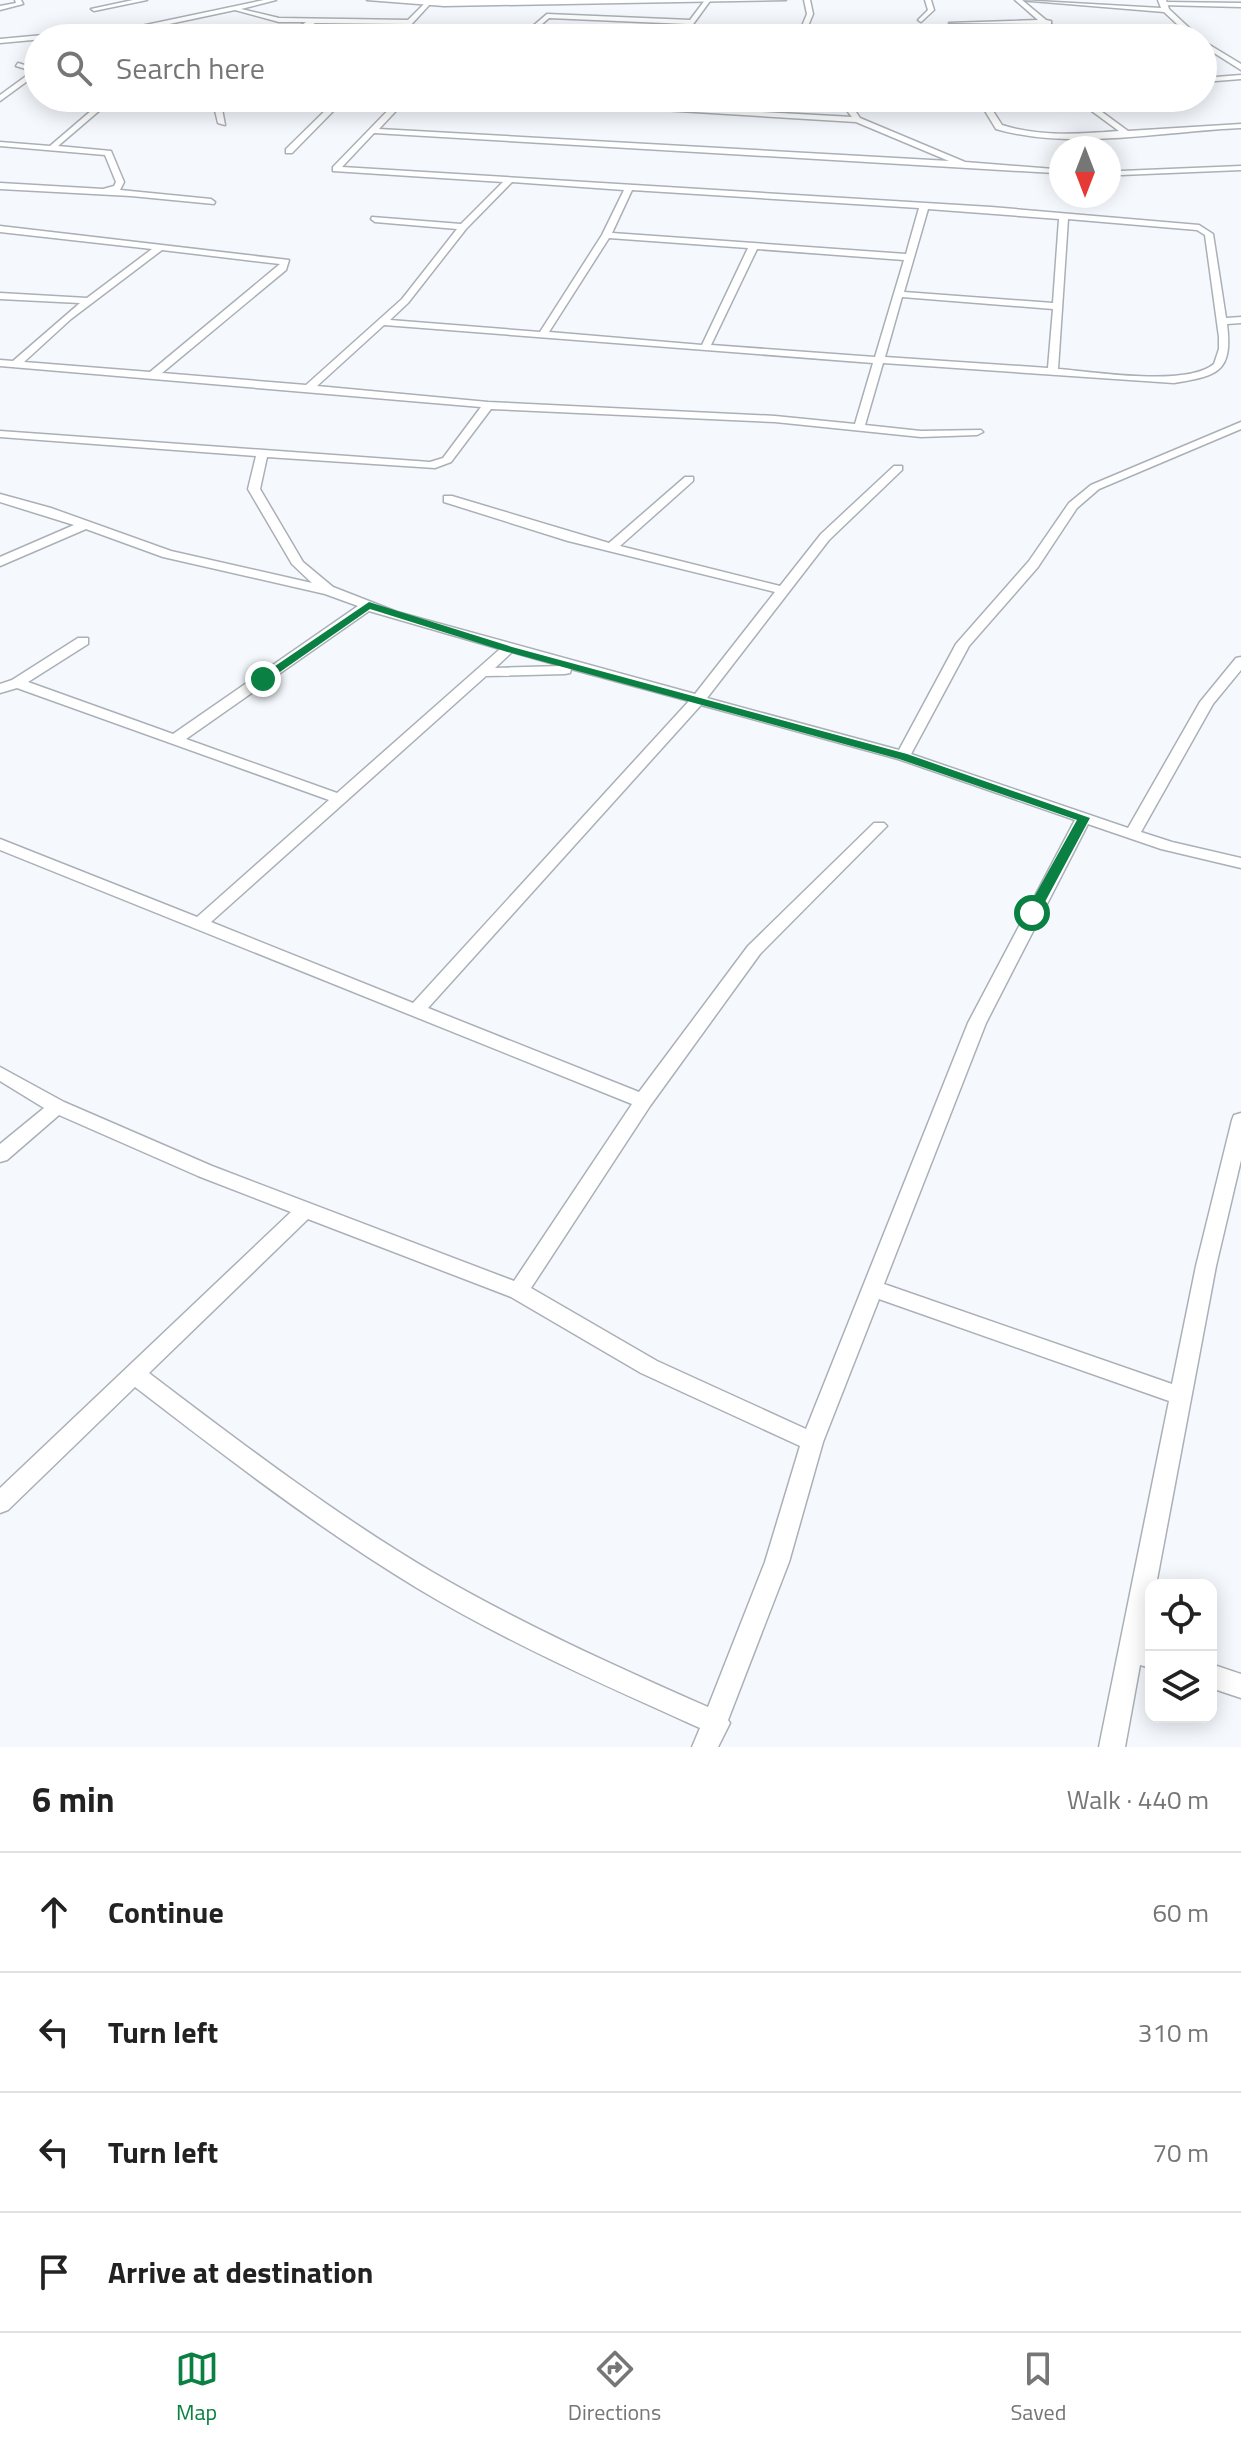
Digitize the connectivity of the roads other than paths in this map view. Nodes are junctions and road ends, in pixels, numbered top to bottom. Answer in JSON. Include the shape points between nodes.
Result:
{"nodes":[{"id":1,"x":18,"y":0,"type":"edge"},
{"id":2,"x":144,"y":0,"type":"edge"},
{"id":3,"x":273,"y":0,"type":"edge"},
{"id":4,"x":371,"y":0,"type":"edge"},
{"id":5,"x":782,"y":0,"type":"edge"},
{"id":6,"x":807,"y":0,"type":"edge"},
{"id":7,"x":928,"y":0,"type":"edge"},
{"id":8,"x":1021,"y":0,"type":"edge"},
{"id":9,"x":707,"y":1,"type":"edge"},
{"id":10,"x":444,"y":2,"type":"edge"},
{"id":11,"x":548,"y":2,"type":"edge"},
{"id":12,"x":428,"y":3,"type":"junction"},
{"id":13,"x":1164,"y":5,"type":"edge"},
{"id":14,"x":1241,"y":5,"type":"edge"},
{"id":15,"x":0,"y":8,"type":"edge"},
{"id":16,"x":94,"y":9,"type":"dead end"},
{"id":17,"x":234,"y":9,"type":"junction"},
{"id":18,"x":315,"y":19,"type":"junction"},
{"id":19,"x":921,"y":20,"type":"dead end"},
{"id":20,"x":411,"y":22,"type":"joint"},
{"id":21,"x":692,"y":22,"type":"joint"},
{"id":22,"x":1049,"y":22,"type":"joint"},
{"id":23,"x":952,"y":23,"type":"dead end"},
{"id":24,"x":161,"y":24,"type":"edge"},
{"id":25,"x":308,"y":24,"type":"edge"},
{"id":26,"x":538,"y":24,"type":"edge"},
{"id":27,"x":806,"y":24,"type":"edge"},
{"id":28,"x":1182,"y":24,"type":"edge"},
{"id":29,"x":24,"y":39,"type":"edge"},
{"id":30,"x":0,"y":41,"type":"edge"},
{"id":31,"x":1217,"y":52,"type":"edge"},
{"id":32,"x":24,"y":64,"type":"edge"},
{"id":33,"x":24,"y":67,"type":"edge"},
{"id":34,"x":1241,"y":68,"type":"edge"},
{"id":35,"x":1241,"y":77,"type":"edge"},
{"id":36,"x":1217,"y":79,"type":"edge"},
{"id":37,"x":24,"y":81,"type":"edge"},
{"id":38,"x":0,"y":99,"type":"edge"},
{"id":39,"x":94,"y":112,"type":"edge"},
{"id":40,"x":219,"y":112,"type":"edge"},
{"id":41,"x":328,"y":112,"type":"edge"},
{"id":42,"x":391,"y":112,"type":"edge"},
{"id":43,"x":758,"y":112,"type":"edge"},
{"id":44,"x":852,"y":112,"type":"edge"},
{"id":45,"x":990,"y":112,"type":"edge"},
{"id":46,"x":1097,"y":112,"type":"edge"},
{"id":47,"x":857,"y":120,"type":"junction"},
{"id":48,"x":222,"y":123,"type":"dead end"},
{"id":49,"x":1241,"y":126,"type":"edge"},
{"id":50,"x":373,"y":131,"type":"junction"},
{"id":51,"x":1125,"y":132,"type":"junction"},
{"id":52,"x":0,"y":144,"type":"edge"},
{"id":53,"x":53,"y":147,"type":"junction"},
{"id":54,"x":289,"y":151,"type":"dead end"},
{"id":55,"x":964,"y":164,"type":"junction"},
{"id":56,"x":1241,"y":168,"type":"edge"},
{"id":57,"x":1049,"y":171,"type":"edge"},
{"id":58,"x":1121,"y":173,"type":"dead end"},
{"id":59,"x":508,"y":182,"type":"junction"},
{"id":60,"x":0,"y":186,"type":"edge"},
{"id":61,"x":628,"y":190,"type":"junction"},
{"id":62,"x":99,"y":191,"type":"junction"},
{"id":63,"x":211,"y":202,"type":"dead end"},
{"id":64,"x":924,"y":207,"type":"junction"},
{"id":65,"x":1064,"y":216,"type":"junction"},
{"id":66,"x":375,"y":219,"type":"dead end"},
{"id":67,"x":463,"y":227,"type":"junction"},
{"id":68,"x":0,"y":229,"type":"edge"},
{"id":69,"x":606,"y":235,"type":"junction"},
{"id":70,"x":754,"y":245,"type":"junction"},
{"id":71,"x":160,"y":248,"type":"junction"},
{"id":72,"x":907,"y":257,"type":"junction"},
{"id":73,"x":897,"y":294,"type":"junction"},
{"id":74,"x":0,"y":296,"type":"edge"},
{"id":75,"x":89,"y":301,"type":"junction"},
{"id":76,"x":1058,"y":306,"type":"junction"},
{"id":77,"x":1241,"y":320,"type":"edge"},
{"id":78,"x":1222,"y":321,"type":"junction"},
{"id":79,"x":381,"y":322,"type":"junction"},
{"id":80,"x":542,"y":336,"type":"junction"},
{"id":81,"x":705,"y":348,"type":"junction"},
{"id":82,"x":878,"y":361,"type":"junction"},
{"id":83,"x":0,"y":363,"type":"edge"},
{"id":84,"x":15,"y":365,"type":"junction"},
{"id":85,"x":1053,"y":373,"type":"junction"},
{"id":86,"x":151,"y":377,"type":"junction"},
{"id":87,"x":309,"y":388,"type":"junction"},
{"id":88,"x":486,"y":405,"type":"junction"},
{"id":89,"x":1241,"y":425,"type":"edge"},
{"id":90,"x":859,"y":428,"type":"junction"},
{"id":91,"x":977,"y":432,"type":"dead end"},
{"id":92,"x":0,"y":434,"type":"edge"},
{"id":93,"x":262,"y":454,"type":"junction"},
{"id":94,"x":898,"y":468,"type":"dead end"},
{"id":95,"x":689,"y":479,"type":"dead end"},
{"id":96,"x":0,"y":498,"type":"edge"},
{"id":97,"x":448,"y":499,"type":"dead end"},
{"id":98,"x":82,"y":526,"type":"junction"},
{"id":99,"x":612,"y":547,"type":"junction"},
{"id":100,"x":0,"y":562,"type":"edge"},
{"id":101,"x":328,"y":590,"type":"junction"},
{"id":102,"x":782,"y":590,"type":"junction"},
{"id":103,"x":369,"y":605,"type":"junction"},
{"id":104,"x":83,"y":641,"type":"dead end"},
{"id":105,"x":508,"y":649,"type":"junction"},
{"id":106,"x":1241,"y":661,"type":"edge"},
{"id":107,"x":586,"y":669,"type":"junction"},
{"id":108,"x":483,"y":672,"type":"junction"},
{"id":109,"x":17,"y":683,"type":"junction"},
{"id":110,"x":0,"y":689,"type":"edge"},
{"id":111,"x":697,"y":701,"type":"junction"},
{"id":112,"x":173,"y":741,"type":"junction"},
{"id":113,"x":903,"y":756,"type":"junction"},
{"id":114,"x":340,"y":799,"type":"junction"},
{"id":115,"x":1084,"y":818,"type":"junction"},
{"id":116,"x":879,"y":826,"type":"dead end"},
{"id":117,"x":1132,"y":835,"type":"junction"},
{"id":118,"x":0,"y":844,"type":"edge"},
{"id":119,"x":1241,"y":863,"type":"edge"},
{"id":120,"x":201,"y":922,"type":"junction"},
{"id":121,"x":417,"y":1009,"type":"junction"},
{"id":122,"x":0,"y":1073,"type":"edge"},
{"id":123,"x":643,"y":1101,"type":"junction"},
{"id":124,"x":57,"y":1107,"type":"junction"},
{"id":125,"x":1241,"y":1120,"type":"edge"},
{"id":126,"x":0,"y":1155,"type":"edge"},
{"id":127,"x":306,"y":1209,"type":"junction"},
{"id":128,"x":872,"y":1288,"type":"junction"},
{"id":129,"x":518,"y":1291,"type":"junction"},
{"id":130,"x":135,"y":1375,"type":"junction"},
{"id":131,"x":1180,"y":1396,"type":"junction"},
{"id":132,"x":812,"y":1442,"type":"junction"},
{"id":133,"x":0,"y":1503,"type":"edge"},
{"id":134,"x":1141,"y":1654,"type":"edge"},
{"id":135,"x":1217,"y":1678,"type":"edge"},
{"id":136,"x":1241,"y":1686,"type":"edge"},
{"id":137,"x":717,"y":1723,"type":"junction"},
{"id":138,"x":705,"y":1747,"type":"edge"},
{"id":139,"x":1112,"y":1747,"type":"edge"}],
"edges":[{"from":1,"to":15,"type":"street","via":[[20,4]]},
{"from":2,"to":16,"type":"street"},
{"from":3,"to":17,"type":"street"},
{"from":4,"to":12,"type":"street"},
{"from":5,"to":9,"type":"street"},
{"from":6,"to":27,"type":"street"},
{"from":7,"to":19,"type":"street","via":[[931,10]]},
{"from":8,"to":13,"type":"street"},
{"from":8,"to":22,"type":"street"},
{"from":9,"to":11,"type":"street"},
{"from":9,"to":21,"type":"street"},
{"from":10,"to":11,"type":"street"},
{"from":10,"to":12,"type":"street"},
{"from":12,"to":20,"type":"street"},
{"from":13,"to":14,"type":"street"},
{"from":13,"to":28,"type":"street"},
{"from":17,"to":18,"type":"street","via":[[272,20]]},
{"from":17,"to":24,"type":"street"},
{"from":18,"to":20,"type":"street"},
{"from":18,"to":25,"type":"street"},
{"from":21,"to":26,"type":"street","via":[[547,16]]},
{"from":22,"to":23,"type":"street"},
{"from":29,"to":30,"type":"street"},
{"from":31,"to":34,"type":"street"},
{"from":32,"to":33,"type":"street","via":[[13,65]]},
{"from":35,"to":36,"type":"street"},
{"from":37,"to":38,"type":"street"},
{"from":39,"to":53,"type":"street"},
{"from":40,"to":48,"type":"street"},
{"from":41,"to":54,"type":"street"},
{"from":42,"to":50,"type":"street"},
{"from":43,"to":47,"type":"street"},
{"from":44,"to":47,"type":"street"},
{"from":45,"to":51,"type":"street","via":[[1005,130]]},
{"from":46,"to":51,"type":"street"},
{"from":47,"to":55,"type":"street"},
{"from":49,"to":51,"type":"street"},
{"from":50,"to":55,"type":"street"},
{"from":50,"to":59,"type":"street","via":[[336,169]]},
{"from":52,"to":53,"type":"street"},
{"from":53,"to":62,"type":"street","via":[[108,153],[120,184]]},
{"from":55,"to":57,"type":"street"},
{"from":56,"to":58,"type":"street"},
{"from":59,"to":61,"type":"street"},
{"from":59,"to":67,"type":"street"},
{"from":60,"to":62,"type":"street"},
{"from":61,"to":64,"type":"street"},
{"from":61,"to":69,"type":"street"},
{"from":62,"to":63,"type":"street"},
{"from":64,"to":65,"type":"street"},
{"from":64,"to":72,"type":"street"},
{"from":65,"to":76,"type":"street"},
{"from":65,"to":78,"type":"street","via":[[1205,231]]},
{"from":66,"to":67,"type":"street"},
{"from":67,"to":79,"type":"street","via":[[405,301]]},
{"from":68,"to":71,"type":"street"},
{"from":69,"to":70,"type":"street"},
{"from":69,"to":80,"type":"street"},
{"from":70,"to":72,"type":"street"},
{"from":70,"to":81,"type":"street"},
{"from":71,"to":75,"type":"street"},
{"from":71,"to":86,"type":"street","via":[[282,261],[286,266]]},
{"from":72,"to":73,"type":"street"},
{"from":73,"to":76,"type":"street"},
{"from":73,"to":82,"type":"street"},
{"from":74,"to":75,"type":"street"},
{"from":75,"to":84,"type":"street"},
{"from":76,"to":85,"type":"street"},
{"from":77,"to":78,"type":"street"},
{"from":78,"to":85,"type":"street","via":[[1226,353],[1215,370],[1191,377],[1128,379]]},
{"from":79,"to":80,"type":"street"},
{"from":79,"to":87,"type":"street"},
{"from":80,"to":81,"type":"street"},
{"from":81,"to":82,"type":"street"},
{"from":82,"to":85,"type":"street"},
{"from":82,"to":90,"type":"street"},
{"from":83,"to":84,"type":"street"},
{"from":84,"to":86,"type":"street"},
{"from":86,"to":87,"type":"street"},
{"from":87,"to":88,"type":"street"},
{"from":88,"to":90,"type":"street","via":[[762,418]]},
{"from":88,"to":93,"type":"street","via":[[443,463]]},
{"from":89,"to":113,"type":"street","via":[[1095,487],[1073,506],[1034,564],[963,644]]},
{"from":90,"to":91,"type":"street","via":[[942,435]]},
{"from":92,"to":93,"type":"street"},
{"from":93,"to":101,"type":"street","via":[[254,489],[298,564]]},
{"from":94,"to":102,"type":"street","via":[[825,537]]},
{"from":95,"to":99,"type":"street"},
{"from":96,"to":98,"type":"street"},
{"from":97,"to":99,"type":"street"},
{"from":98,"to":100,"type":"street"},
{"from":98,"to":101,"type":"street","via":[[167,554]]},
{"from":99,"to":102,"type":"street"},
{"from":101,"to":103,"type":"street"},
{"from":102,"to":111,"type":"street"},
{"from":103,"to":105,"type":"street"},
{"from":103,"to":112,"type":"street"},
{"from":104,"to":109,"type":"street"},
{"from":105,"to":107,"type":"street"},
{"from":105,"to":108,"type":"street"},
{"from":106,"to":117,"type":"street","via":[[1207,702]]},
{"from":107,"to":108,"type":"street"},
{"from":107,"to":111,"type":"street"},
{"from":108,"to":114,"type":"street"},
{"from":109,"to":110,"type":"street"},
{"from":109,"to":112,"type":"street"},
{"from":111,"to":113,"type":"street"},
{"from":111,"to":121,"type":"street"},
{"from":112,"to":114,"type":"street"},
{"from":113,"to":115,"type":"street"},
{"from":114,"to":120,"type":"street"},
{"from":115,"to":117,"type":"street"},
{"from":115,"to":128,"type":"street","via":[[977,1023]]},
{"from":116,"to":123,"type":"street","via":[[754,950]]},
{"from":117,"to":119,"type":"street"},
{"from":118,"to":120,"type":"street"},
{"from":120,"to":121,"type":"street"},
{"from":121,"to":123,"type":"street"},
{"from":122,"to":124,"type":"street"},
{"from":123,"to":129,"type":"street"},
{"from":124,"to":126,"type":"street"},
{"from":124,"to":127,"type":"street"},
{"from":125,"to":131,"type":"street"},
{"from":127,"to":129,"type":"street"},
{"from":127,"to":130,"type":"street"},
{"from":128,"to":131,"type":"street"},
{"from":128,"to":132,"type":"street"},
{"from":129,"to":132,"type":"street","via":[[649,1367]]},
{"from":130,"to":133,"type":"street"},
{"from":130,"to":137,"type":"street","via":[[388,1557],[565,1656]]},
{"from":131,"to":134,"type":"street"},
{"from":132,"to":137,"type":"street","via":[[777,1562]]},
{"from":134,"to":139,"type":"street"},
{"from":135,"to":136,"type":"street"},
{"from":137,"to":138,"type":"street"}]}
